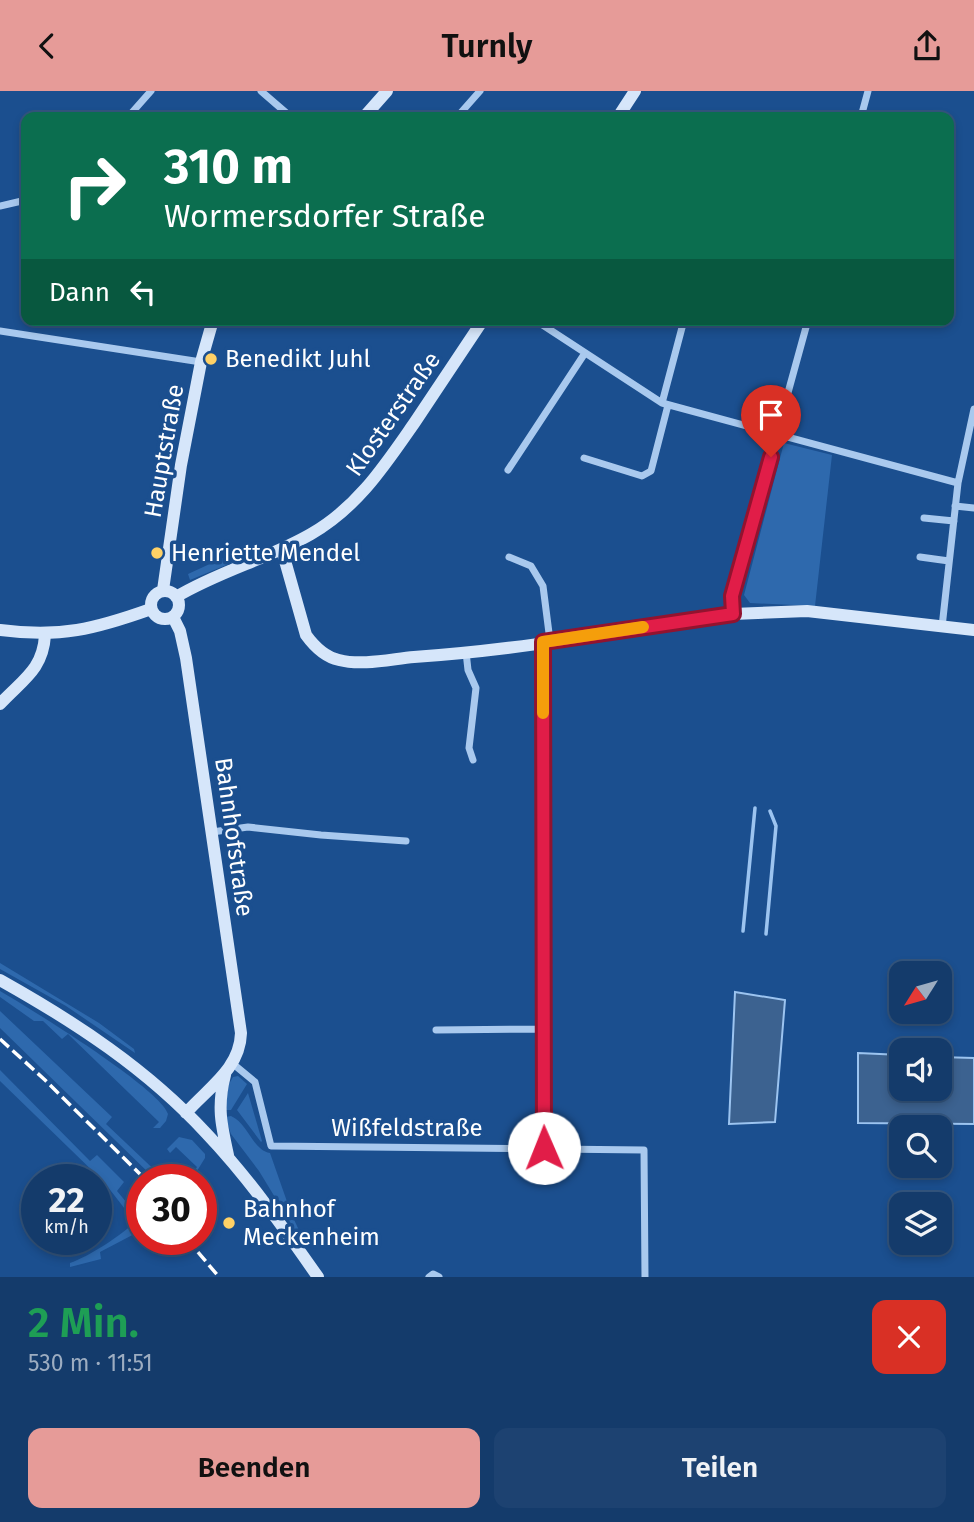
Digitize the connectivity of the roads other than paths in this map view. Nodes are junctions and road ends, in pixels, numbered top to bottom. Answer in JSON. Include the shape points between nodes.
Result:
{"nodes":[{"id":1,"x":151,"y":91,"type":"edge"},
{"id":2,"x":261,"y":91,"type":"edge"},
{"id":3,"x":387,"y":91,"type":"edge"},
{"id":4,"x":480,"y":91,"type":"edge"},
{"id":5,"x":635,"y":91,"type":"edge"},
{"id":6,"x":868,"y":91,"type":"edge"},
{"id":7,"x":132,"y":112,"type":"edge"},
{"id":8,"x":285,"y":112,"type":"edge"},
{"id":9,"x":368,"y":112,"type":"edge"},
{"id":10,"x":461,"y":112,"type":"edge"},
{"id":11,"x":621,"y":112,"type":"edge"},
{"id":12,"x":862,"y":112,"type":"edge"},
{"id":13,"x":21,"y":201,"type":"edge"},
{"id":14,"x":0,"y":206,"type":"edge"},
{"id":15,"x":211,"y":326,"type":"edge"},
{"id":16,"x":479,"y":326,"type":"edge"},
{"id":17,"x":544,"y":326,"type":"edge"},
{"id":18,"x":683,"y":326,"type":"edge"},
{"id":19,"x":806,"y":326,"type":"edge"},
{"id":20,"x":0,"y":331,"type":"edge"},
{"id":21,"x":585,"y":353,"type":"junction"},
{"id":22,"x":201,"y":362,"type":"junction"},
{"id":23,"x":665,"y":404,"type":"junction"},
{"id":24,"x":974,"y":410,"type":"edge"},
{"id":25,"x":778,"y":433,"type":"junction"},
{"id":26,"x":584,"y":458,"type":"dead end"},
{"id":27,"x":508,"y":470,"type":"dead end"},
{"id":28,"x":958,"y":483,"type":"junction"},
{"id":29,"x":955,"y":506,"type":"junction"},
{"id":30,"x":974,"y":508,"type":"edge"},
{"id":31,"x":924,"y":518,"type":"dead end"},
{"id":32,"x":954,"y":521,"type":"junction"},
{"id":33,"x":282,"y":550,"type":"junction"},
{"id":34,"x":509,"y":557,"type":"dead end"},
{"id":35,"x":920,"y":557,"type":"dead end"},
{"id":36,"x":949,"y":561,"type":"junction"},
{"id":37,"x":163,"y":590,"type":"junction"},
{"id":38,"x":176,"y":597,"type":"junction"},
{"id":39,"x":151,"y":609,"type":"junction"},
{"id":40,"x":733,"y":614,"type":"junction"},
{"id":41,"x":173,"y":617,"type":"junction"},
{"id":42,"x":942,"y":627,"type":"junction"},
{"id":43,"x":974,"y":630,"type":"edge"},
{"id":44,"x":0,"y":631,"type":"edge"},
{"id":45,"x":45,"y":635,"type":"junction"},
{"id":46,"x":546,"y":641,"type":"junction"},
{"id":47,"x":466,"y":652,"type":"junction"},
{"id":48,"x":0,"y":704,"type":"edge"},
{"id":49,"x":473,"y":760,"type":"dead end"},
{"id":50,"x":212,"y":832,"type":"junction"},
{"id":51,"x":406,"y":841,"type":"dead end"},
{"id":52,"x":0,"y":980,"type":"edge"},
{"id":53,"x":436,"y":1030,"type":"dead end"},
{"id":54,"x":542,"y":1030,"type":"junction"},
{"id":55,"x":232,"y":1063,"type":"junction"},
{"id":56,"x":225,"y":1075,"type":"junction"},
{"id":57,"x":186,"y":1113,"type":"junction"},
{"id":58,"x":544,"y":1148,"type":"junction"},
{"id":59,"x":229,"y":1159,"type":"junction"},
{"id":60,"x":318,"y":1277,"type":"edge"},
{"id":61,"x":429,"y":1277,"type":"edge"},
{"id":62,"x":439,"y":1277,"type":"edge"},
{"id":63,"x":645,"y":1277,"type":"edge"}],
"edges":[{"from":1,"to":7,"type":"street"},
{"from":2,"to":8,"type":"street"},
{"from":3,"to":9,"type":"main road"},
{"from":4,"to":10,"type":"street"},
{"from":5,"to":11,"type":"main road"},
{"from":6,"to":12,"type":"street"},
{"from":13,"to":14,"type":"street"},
{"from":15,"to":22,"type":"main road","name":"Hauptstraße"},
{"from":16,"to":33,"type":"main road","name":"Klosterstraße","via":[[368,489],[312,534]]},
{"from":17,"to":21,"type":"street"},
{"from":18,"to":23,"type":"street"},
{"from":19,"to":25,"type":"street"},
{"from":20,"to":22,"type":"street"},
{"from":21,"to":23,"type":"street"},
{"from":21,"to":27,"type":"street"},
{"from":22,"to":37,"type":"main road","name":"Hauptstraße"},
{"from":23,"to":25,"type":"street"},
{"from":23,"to":26,"type":"street","via":[[651,471],[642,476]]},
{"from":24,"to":28,"type":"street"},
{"from":25,"to":28,"type":"street"},
{"from":25,"to":40,"type":"street","via":[[732,596]]},
{"from":28,"to":29,"type":"street"},
{"from":29,"to":30,"type":"street"},
{"from":29,"to":32,"type":"street"},
{"from":31,"to":32,"type":"street"},
{"from":32,"to":36,"type":"street"},
{"from":33,"to":38,"type":"main road","name":"Klosterstraße","via":[[223,572]]},
{"from":33,"to":47,"type":"main road","via":[[306,635],[325,654],[355,661]]},
{"from":34,"to":46,"type":"street","via":[[531,566],[543,586]]},
{"from":35,"to":36,"type":"street"},
{"from":36,"to":42,"type":"street"},
{"from":37,"to":38,"type":"main road"},
{"from":37,"to":39,"type":"main road","via":[[152,598]]},
{"from":38,"to":41,"type":"main road","via":[[178,608]]},
{"from":39,"to":41,"type":"main road","via":[[159,618]]},
{"from":39,"to":45,"type":"main road","via":[[95,628]]},
{"from":40,"to":42,"type":"main road","via":[[807,611]]},
{"from":40,"to":46,"type":"main road"},
{"from":41,"to":50,"type":"main road","name":"Bahnhofstraße","via":[[186,658]]},
{"from":42,"to":43,"type":"main road"},
{"from":44,"to":45,"type":"main road"},
{"from":45,"to":48,"type":"main road","via":[[44,654]]},
{"from":46,"to":47,"type":"main road"},
{"from":46,"to":54,"type":"street"},
{"from":47,"to":49,"type":"street","via":[[476,688],[469,748]]},
{"from":50,"to":51,"type":"street","via":[[248,827]]},
{"from":50,"to":55,"type":"main road","name":"Bahnhofstraße","via":[[241,1033]]},
{"from":52,"to":57,"type":"main road","via":[[116,1053]]},
{"from":53,"to":54,"type":"street"},
{"from":54,"to":58,"type":"street"},
{"from":55,"to":56,"type":"main road","name":"Bahnhofstraße"},
{"from":55,"to":58,"type":"street","name":"Wißfeldstraße","via":[[255,1082],[271,1146]]},
{"from":56,"to":57,"type":"main road","name":"Bahnhofstraße"},
{"from":56,"to":59,"type":"main road","name":"Bahnhofstraße","via":[[219,1114]]},
{"from":57,"to":59,"type":"main road"},
{"from":58,"to":63,"type":"street","name":"Wißfeldstraße","via":[[644,1150]]},
{"from":59,"to":60,"type":"main road"},
{"from":61,"to":62,"type":"street"}]}
